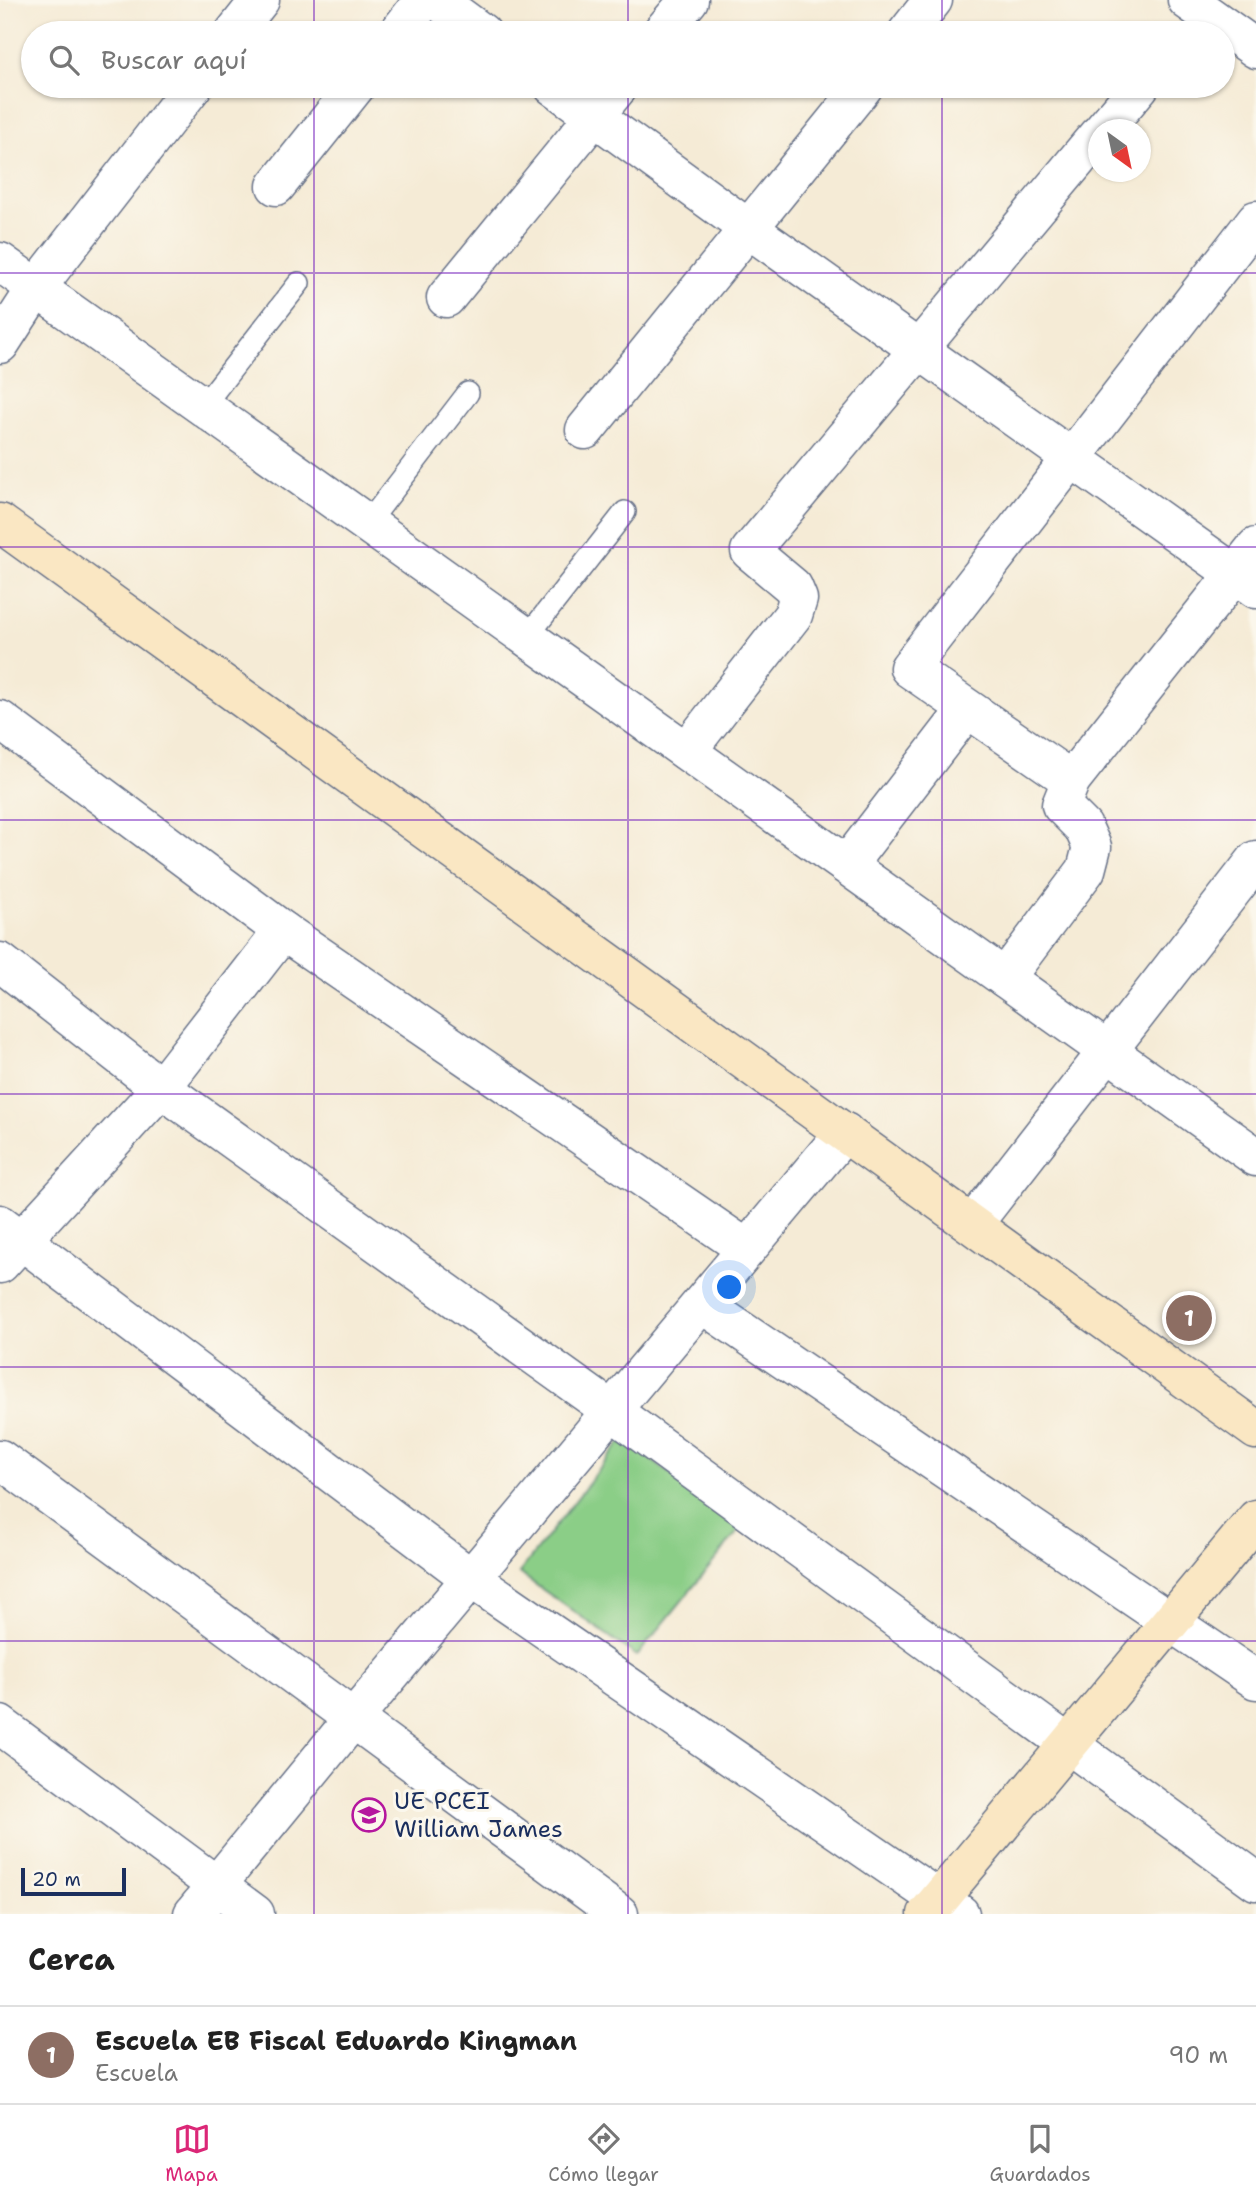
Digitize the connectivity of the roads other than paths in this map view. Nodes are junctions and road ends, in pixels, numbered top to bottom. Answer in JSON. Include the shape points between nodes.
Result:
{"nodes":[{"id":1,"x":260,"y":0,"type":"edge"},
{"id":2,"x":424,"y":0,"type":"edge"},
{"id":3,"x":437,"y":0,"type":"edge"},
{"id":4,"x":689,"y":0,"type":"edge"},
{"id":5,"x":933,"y":0,"type":"edge"},
{"id":6,"x":243,"y":21,"type":"edge"},
{"id":7,"x":407,"y":21,"type":"edge"},
{"id":8,"x":466,"y":21,"type":"edge"},
{"id":9,"x":672,"y":21,"type":"edge"},
{"id":10,"x":916,"y":21,"type":"edge"},
{"id":11,"x":1235,"y":38,"type":"edge"},
{"id":12,"x":1256,"y":49,"type":"edge"},
{"id":13,"x":185,"y":98,"type":"edge"},
{"id":14,"x":346,"y":98,"type":"edge"},
{"id":15,"x":569,"y":98,"type":"edge"},
{"id":16,"x":609,"y":98,"type":"edge"},
{"id":17,"x":854,"y":98,"type":"edge"},
{"id":18,"x":1130,"y":98,"type":"edge"},
{"id":19,"x":594,"y":116,"type":"junction"},
{"id":20,"x":1112,"y":119,"type":"edge"},
{"id":21,"x":1088,"y":147,"type":"edge"},
{"id":22,"x":276,"y":186,"type":"dead end"},
{"id":23,"x":1256,"y":220,"type":"edge"},
{"id":24,"x":749,"y":229,"type":"junction"},
{"id":25,"x":0,"y":262,"type":"edge"},
{"id":26,"x":299,"y":283,"type":"dead end"},
{"id":27,"x":37,"y":287,"type":"junction"},
{"id":28,"x":446,"y":298,"type":"dead end"},
{"id":29,"x":0,"y":344,"type":"edge"},
{"id":30,"x":919,"y":349,"type":"junction"},
{"id":31,"x":468,"y":393,"type":"dead end"},
{"id":32,"x":203,"y":406,"type":"junction"},
{"id":33,"x":585,"y":430,"type":"dead end"},
{"id":34,"x":1072,"y":457,"type":"junction"},
{"id":35,"x":625,"y":512,"type":"dead end"},
{"id":36,"x":0,"y":523,"type":"edge"},
{"id":37,"x":368,"y":523,"type":"junction"},
{"id":38,"x":1249,"y":570,"type":"edge"},
{"id":39,"x":527,"y":637,"type":"junction"},
{"id":40,"x":967,"y":709,"type":"junction"},
{"id":41,"x":0,"y":720,"type":"edge"},
{"id":42,"x":687,"y":751,"type":"junction"},
{"id":43,"x":1071,"y":780,"type":"junction"},
{"id":44,"x":1256,"y":860,"type":"edge"},
{"id":45,"x":847,"y":864,"type":"junction"},
{"id":46,"x":283,"y":931,"type":"junction"},
{"id":47,"x":0,"y":962,"type":"edge"},
{"id":48,"x":1005,"y":978,"type":"junction"},
{"id":49,"x":1108,"y":1051,"type":"junction"},
{"id":50,"x":161,"y":1088,"type":"junction"},
{"id":51,"x":845,"y":1132,"type":"junction"},
{"id":52,"x":1256,"y":1157,"type":"edge"},
{"id":53,"x":973,"y":1224,"type":"junction"},
{"id":54,"x":7,"y":1242,"type":"edge"},
{"id":55,"x":747,"y":1249,"type":"junction"},
{"id":56,"x":702,"y":1304,"type":"junction"},
{"id":57,"x":612,"y":1411,"type":"junction"},
{"id":58,"x":1256,"y":1430,"type":"edge"},
{"id":59,"x":0,"y":1460,"type":"edge"},
{"id":60,"x":1256,"y":1518,"type":"edge"},
{"id":61,"x":472,"y":1579,"type":"junction"},
{"id":62,"x":1170,"y":1622,"type":"junction"},
{"id":63,"x":1256,"y":1680,"type":"edge"},
{"id":64,"x":353,"y":1719,"type":"junction"},
{"id":65,"x":0,"y":1725,"type":"edge"},
{"id":66,"x":1069,"y":1743,"type":"junction"},
{"id":67,"x":1256,"y":1881,"type":"edge"},
{"id":68,"x":205,"y":1900,"type":"edge"},
{"id":69,"x":942,"y":1909,"type":"edge"},
{"id":70,"x":255,"y":1914,"type":"edge"},
{"id":71,"x":619,"y":1914,"type":"edge"}],
"edges":[{"from":1,"to":6,"type":"street"},
{"from":2,"to":7,"type":"street"},
{"from":3,"to":8,"type":"street"},
{"from":4,"to":9,"type":"street"},
{"from":5,"to":10,"type":"street"},
{"from":11,"to":12,"type":"street"},
{"from":13,"to":27,"type":"street"},
{"from":14,"to":22,"type":"street"},
{"from":15,"to":19,"type":"street"},
{"from":16,"to":19,"type":"street"},
{"from":17,"to":24,"type":"street"},
{"from":18,"to":20,"type":"street"},
{"from":19,"to":24,"type":"street"},
{"from":19,"to":28,"type":"street"},
{"from":21,"to":30,"type":"street"},
{"from":23,"to":34,"type":"street"},
{"from":24,"to":30,"type":"street"},
{"from":24,"to":33,"type":"street"},
{"from":25,"to":27,"type":"street"},
{"from":26,"to":32,"type":"lane"},
{"from":27,"to":29,"type":"street"},
{"from":27,"to":32,"type":"street"},
{"from":30,"to":34,"type":"street"},
{"from":30,"to":42,"type":"street","via":[[750,551],[793,587],[798,599],[793,615]]},
{"from":31,"to":37,"type":"lane"},
{"from":32,"to":37,"type":"street"},
{"from":34,"to":38,"type":"street"},
{"from":34,"to":40,"type":"street","via":[[909,668]]},
{"from":35,"to":39,"type":"lane"},
{"from":36,"to":51,"type":"street"},
{"from":37,"to":39,"type":"street"},
{"from":38,"to":43,"type":"street"},
{"from":39,"to":42,"type":"street"},
{"from":40,"to":43,"type":"street"},
{"from":40,"to":45,"type":"street"},
{"from":41,"to":46,"type":"street"},
{"from":42,"to":45,"type":"street"},
{"from":43,"to":48,"type":"street","via":[[1061,805],[1083,827],[1091,847],[1086,870]]},
{"from":44,"to":49,"type":"street"},
{"from":45,"to":48,"type":"street"},
{"from":46,"to":50,"type":"street"},
{"from":46,"to":55,"type":"street"},
{"from":47,"to":50,"type":"street"},
{"from":48,"to":49,"type":"street"},
{"from":49,"to":52,"type":"street"},
{"from":49,"to":53,"type":"street"},
{"from":50,"to":54,"type":"street"},
{"from":50,"to":57,"type":"street"},
{"from":51,"to":53,"type":"street"},
{"from":51,"to":55,"type":"street"},
{"from":53,"to":58,"type":"street"},
{"from":54,"to":61,"type":"street"},
{"from":55,"to":56,"type":"street"},
{"from":56,"to":57,"type":"street"},
{"from":56,"to":62,"type":"street"},
{"from":57,"to":61,"type":"street"},
{"from":57,"to":66,"type":"street"},
{"from":59,"to":64,"type":"street"},
{"from":60,"to":62,"type":"street"},
{"from":61,"to":64,"type":"street"},
{"from":61,"to":69,"type":"street"},
{"from":62,"to":63,"type":"street"},
{"from":62,"to":66,"type":"street"},
{"from":64,"to":68,"type":"street"},
{"from":64,"to":71,"type":"street"},
{"from":65,"to":68,"type":"street"},
{"from":66,"to":67,"type":"street"},
{"from":66,"to":69,"type":"street"},
{"from":68,"to":70,"type":"street"}]}
